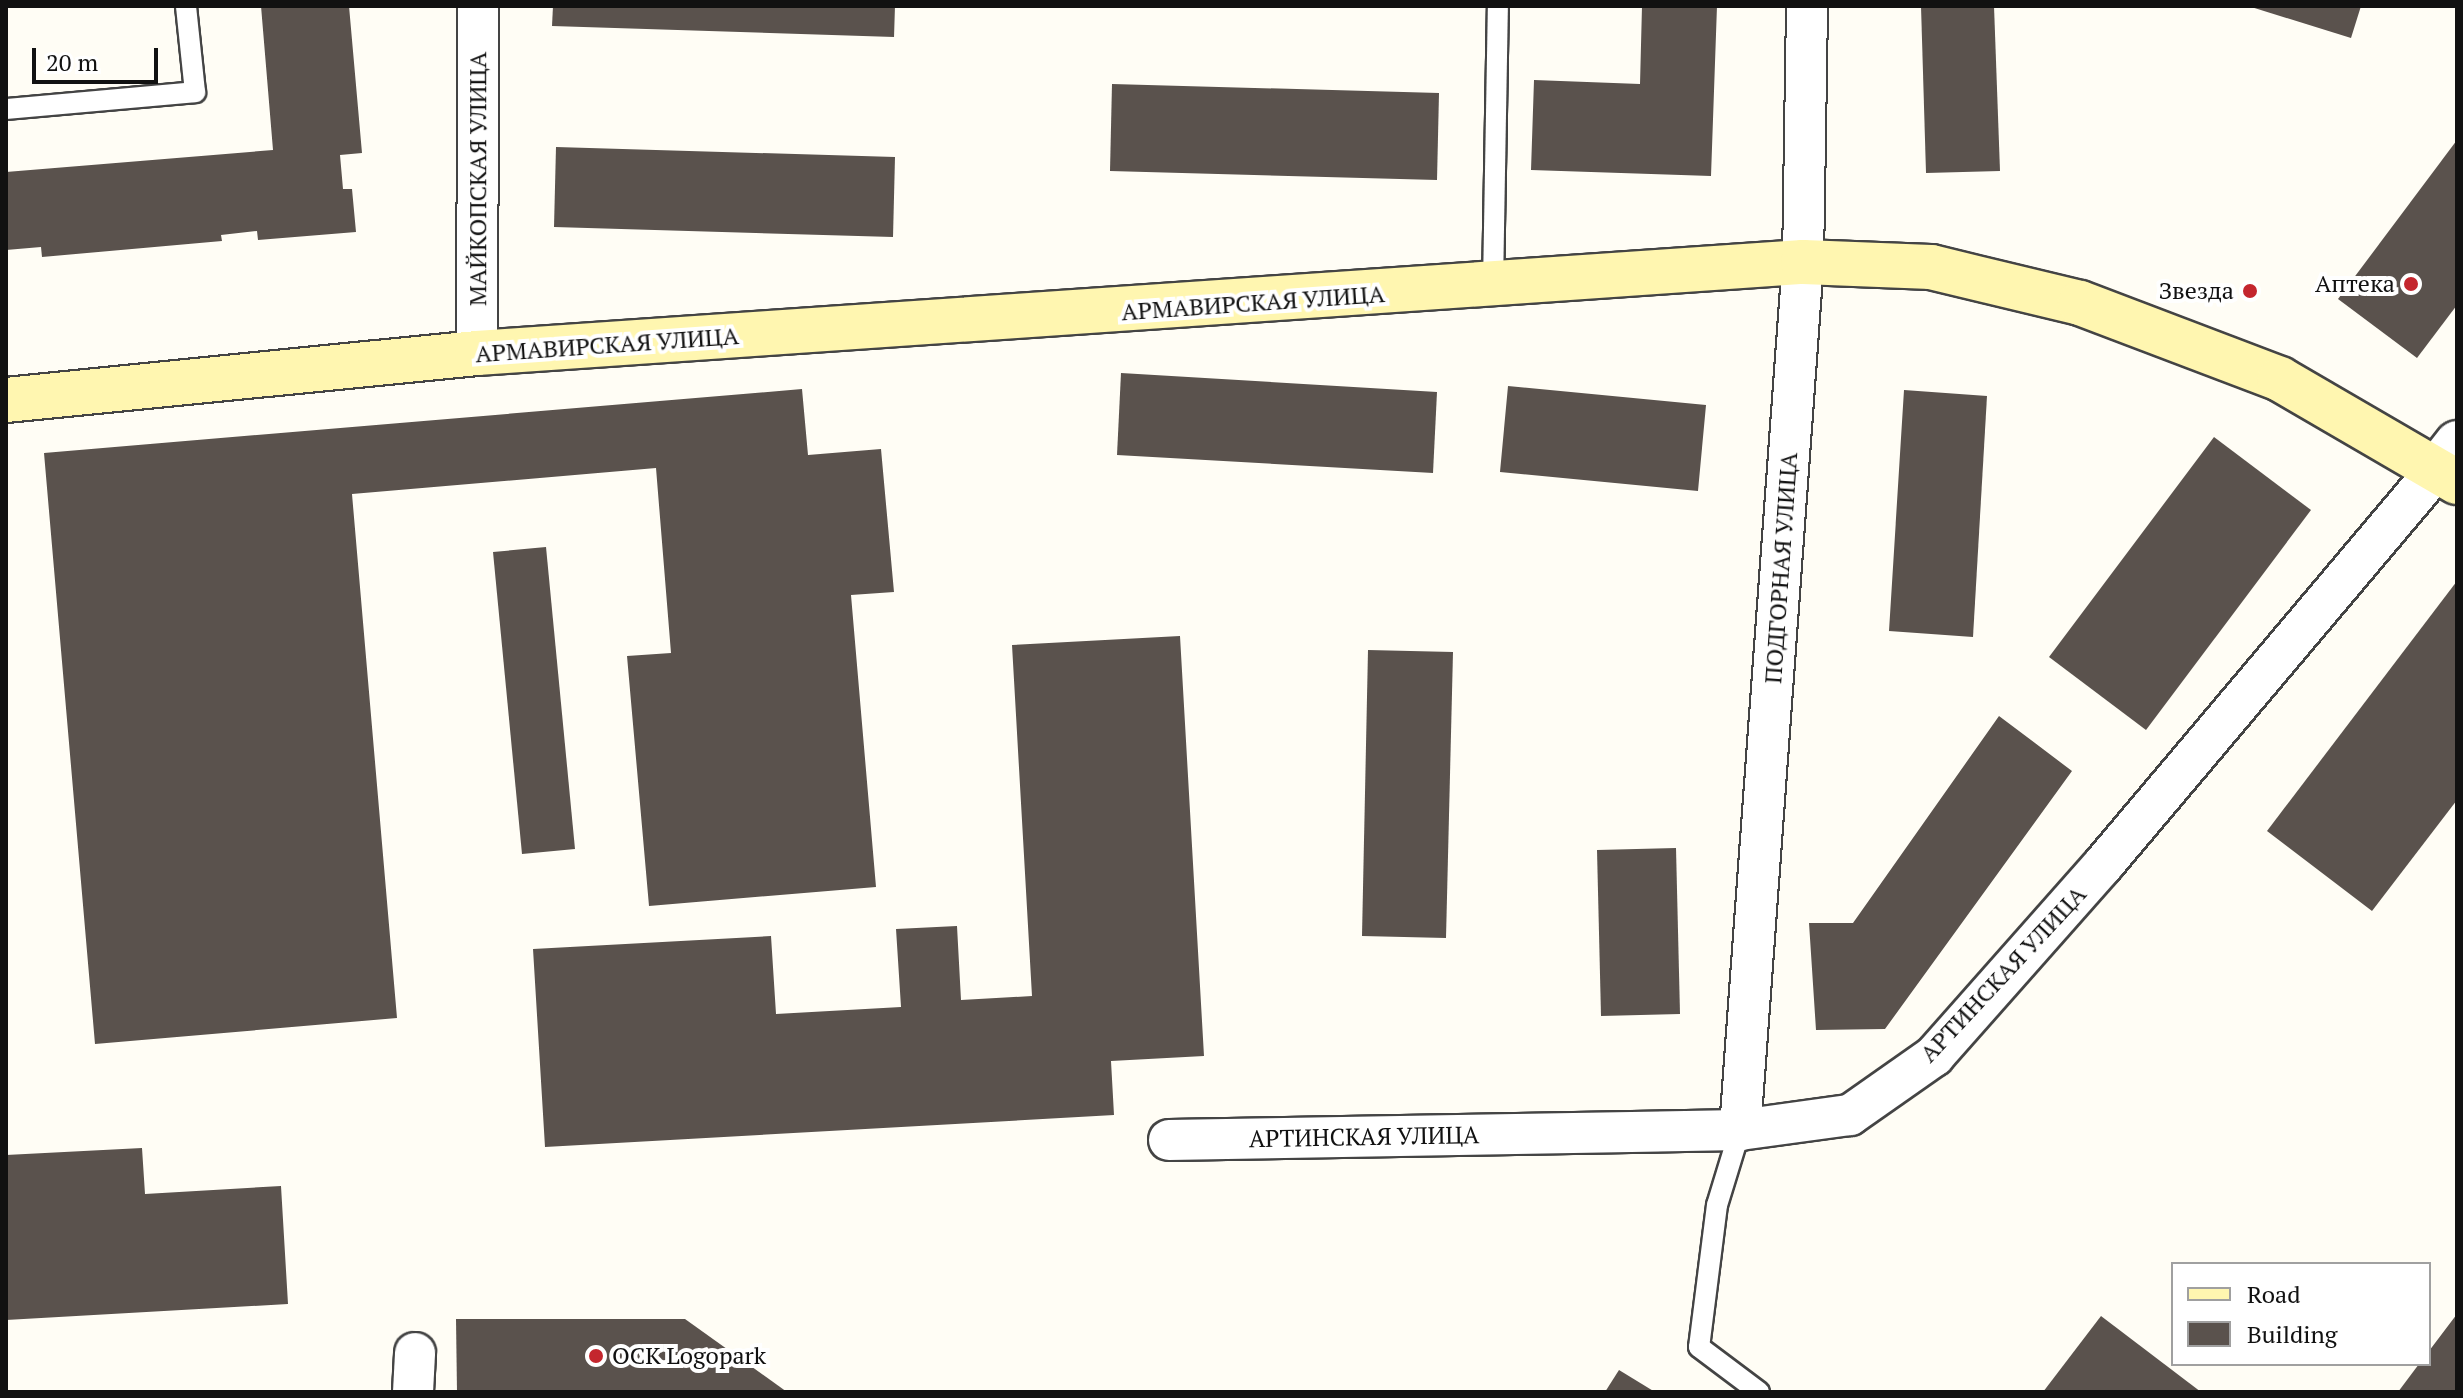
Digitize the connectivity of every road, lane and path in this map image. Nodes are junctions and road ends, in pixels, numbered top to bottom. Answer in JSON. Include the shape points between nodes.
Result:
{"nodes":[{"id":1,"x":186,"y":6,"type":"edge"},
{"id":2,"x":478,"y":6,"type":"edge"},
{"id":3,"x":1498,"y":6,"type":"edge"},
{"id":4,"x":1807,"y":6,"type":"edge"},
{"id":5,"x":6,"y":109,"type":"edge"},
{"id":6,"x":1803,"y":262,"type":"junction"},
{"id":7,"x":1493,"y":286,"type":"junction"},
{"id":8,"x":477,"y":353,"type":"junction"},
{"id":9,"x":6,"y":400,"type":"edge"},
{"id":10,"x":2450,"y":464,"type":"edge"},
{"id":11,"x":1740,"y":1130,"type":"junction"},
{"id":12,"x":1169,"y":1140,"type":"dead end"},
{"id":13,"x":415,"y":1353,"type":"dead end"},
{"id":14,"x":413,"y":1392,"type":"edge"},
{"id":15,"x":1759,"y":1392,"type":"edge"}],
"edges":[{"from":1,"to":5,"type":"lane","via":[[195,92]]},
{"from":2,"to":8,"type":"street","name":"МАЙКОПСКАЯ УЛИЦА"},
{"from":3,"to":7,"type":"lane"},
{"from":4,"to":6,"type":"street","name":"ПОДГОРНАЯ УЛИЦА"},
{"from":6,"to":7,"type":"main road","name":"АРМАВИРСКАЯ УЛИЦА"},
{"from":6,"to":10,"type":"main road","name":"АРМАВИРСКАЯ УЛИЦА","via":[[1931,267],[2080,303],[2280,379]]},
{"from":6,"to":11,"type":"street","name":"ПОДГОРНАЯ УЛИЦА"},
{"from":7,"to":8,"type":"main road","name":"АРМАВИРСКАЯ УЛИЦА"},
{"from":8,"to":9,"type":"main road","name":"АРМАВИРСКАЯ УЛИЦА"},
{"from":10,"to":11,"type":"street","name":"АРТИНСКАЯ УЛИЦА","via":[[1934,1056],[1850,1115]]},
{"from":11,"to":12,"type":"street","name":"АРТИНСКАЯ УЛИЦА"},
{"from":11,"to":15,"type":"lane","via":[[1717,1205],[1699,1347]]},
{"from":13,"to":14,"type":"street"}]}
